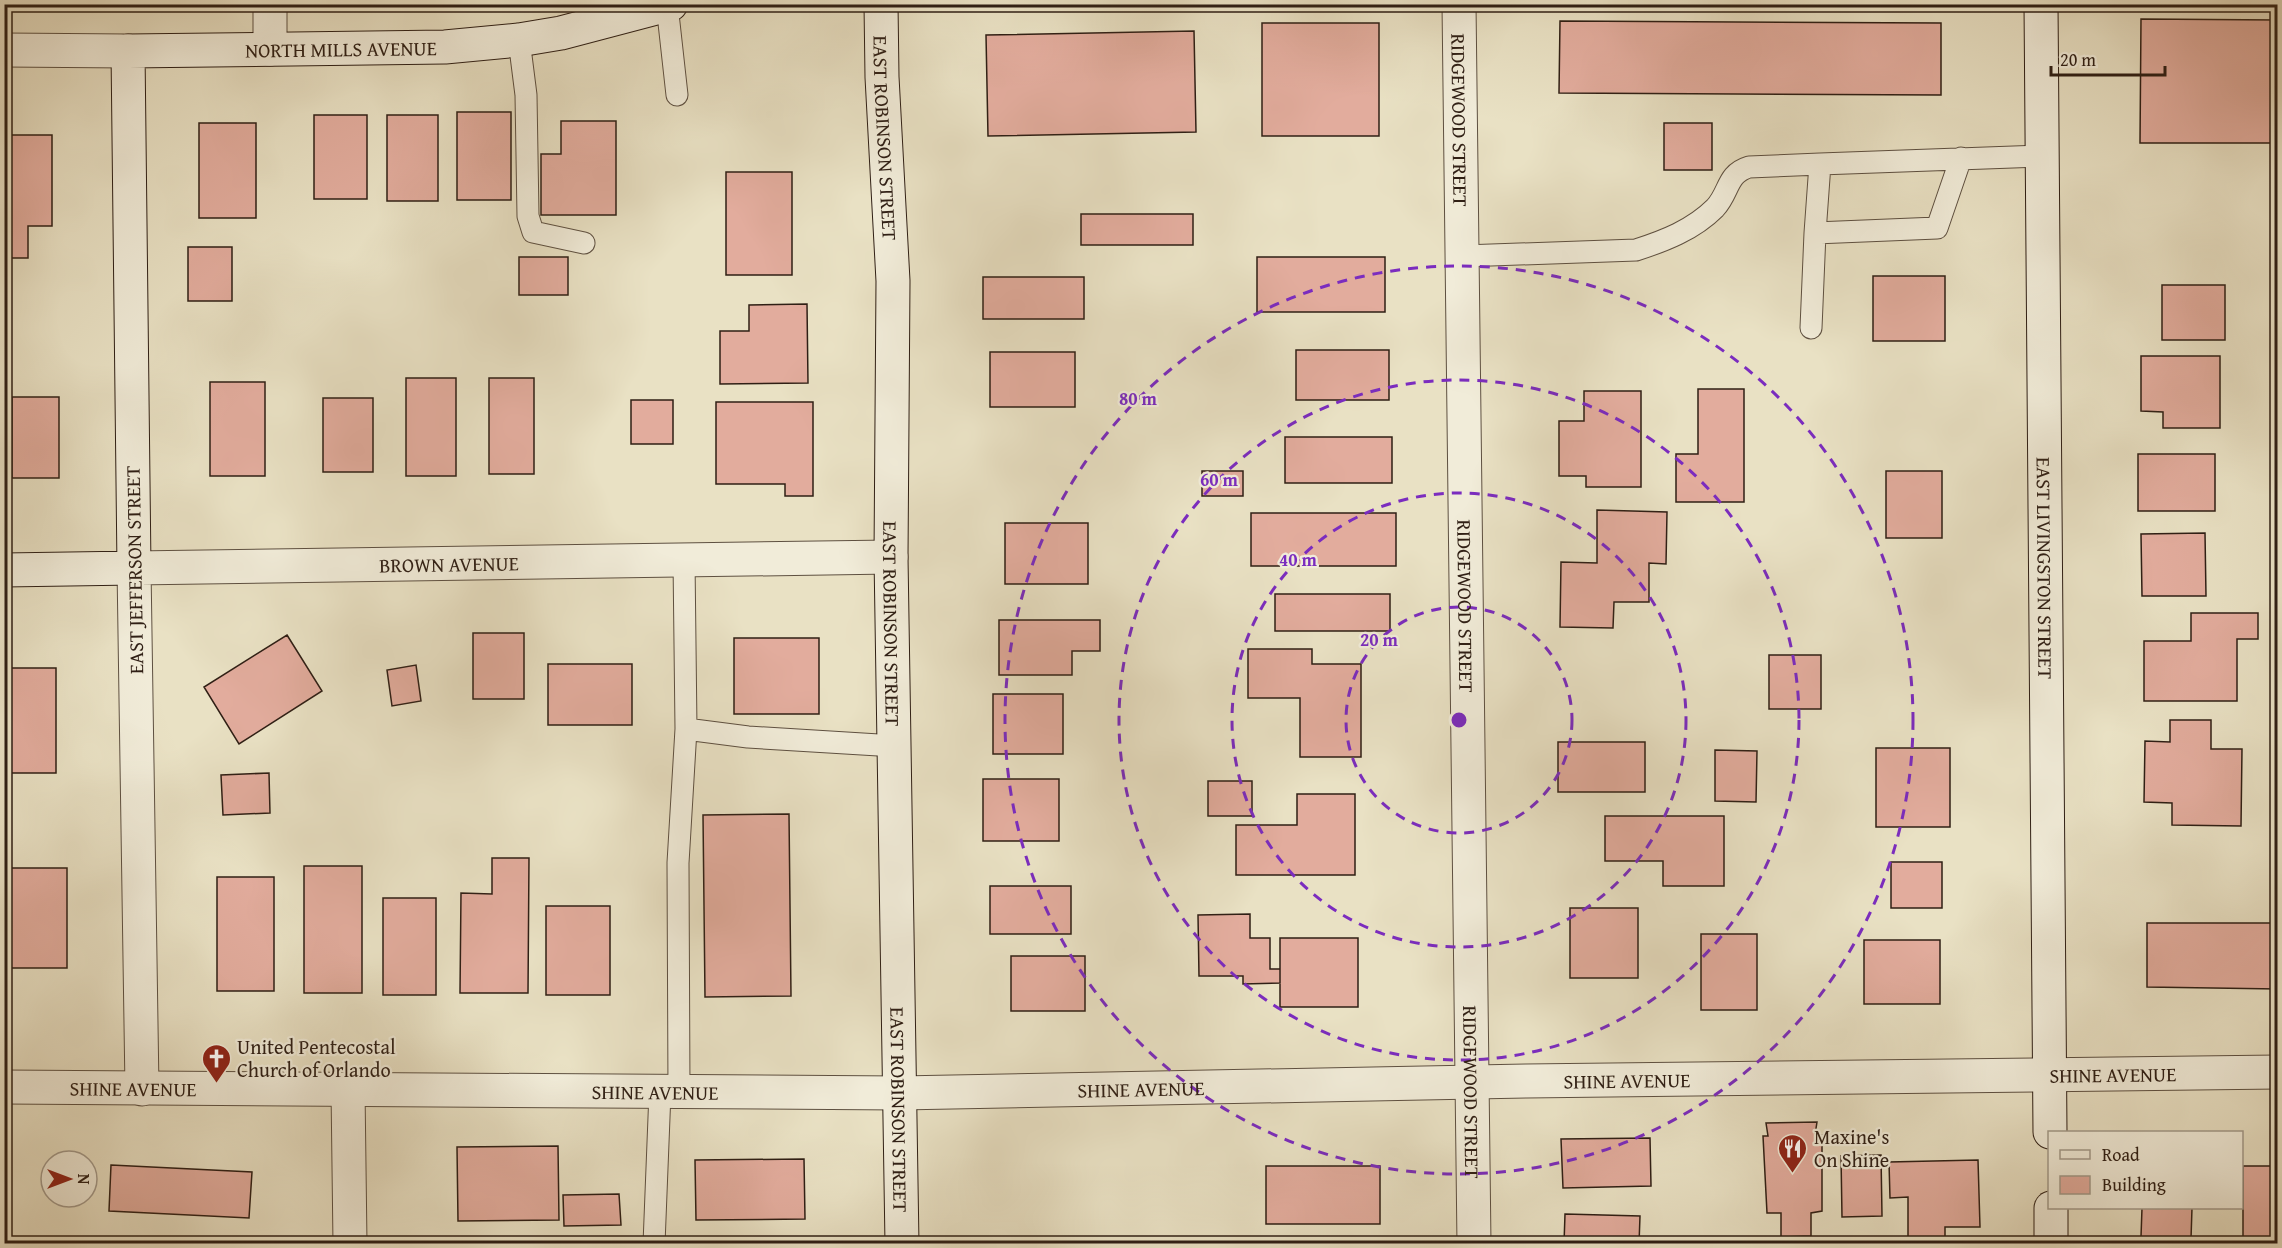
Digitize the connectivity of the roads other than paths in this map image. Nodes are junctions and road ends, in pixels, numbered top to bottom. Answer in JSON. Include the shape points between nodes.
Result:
{"nodes":[{"id":1,"x":270,"y":4,"type":"edge"},
{"id":2,"x":881,"y":4,"type":"edge"},
{"id":3,"x":1459,"y":4,"type":"edge"},
{"id":4,"x":2041,"y":4,"type":"edge"},
{"id":5,"x":669,"y":5,"type":"edge"},
{"id":6,"x":519,"y":40,"type":"junction"},
{"id":7,"x":270,"y":49,"type":"junction"},
{"id":8,"x":4,"y":50,"type":"edge"},
{"id":9,"x":128,"y":51,"type":"junction"},
{"id":10,"x":677,"y":95,"type":"dead end"},
{"id":11,"x":2042,"y":156,"type":"junction"},
{"id":12,"x":1961,"y":158,"type":"junction"},
{"id":13,"x":1820,"y":164,"type":"junction"},
{"id":14,"x":1815,"y":233,"type":"junction"},
{"id":15,"x":584,"y":243,"type":"dead end"},
{"id":16,"x":1463,"y":256,"type":"junction"},
{"id":17,"x":1811,"y":328,"type":"dead end"},
{"id":18,"x":891,"y":557,"type":"junction"},
{"id":19,"x":684,"y":560,"type":"junction"},
{"id":20,"x":134,"y":568,"type":"junction"},
{"id":21,"x":4,"y":570,"type":"edge"},
{"id":22,"x":686,"y":729,"type":"junction"},
{"id":23,"x":895,"y":746,"type":"junction"},
{"id":24,"x":2277,"y":1072,"type":"edge"},
{"id":25,"x":2050,"y":1075,"type":"junction"},
{"id":26,"x":1473,"y":1083,"type":"junction"},
{"id":27,"x":4,"y":1087,"type":"edge"},
{"id":28,"x":142,"y":1089,"type":"junction"},
{"id":29,"x":348,"y":1089,"type":"junction"},
{"id":30,"x":670,"y":1092,"type":"junction"},
{"id":31,"x":900,"y":1093,"type":"junction"},
{"id":32,"x":2050,"y":1131,"type":"edge"},
{"id":33,"x":2051,"y":1209,"type":"edge"},
{"id":34,"x":350,"y":1244,"type":"edge"},
{"id":35,"x":654,"y":1244,"type":"edge"},
{"id":36,"x":902,"y":1244,"type":"edge"},
{"id":37,"x":1474,"y":1244,"type":"edge"},
{"id":38,"x":2051,"y":1244,"type":"edge"}],
"edges":[{"from":1,"to":7,"type":"street"},
{"from":2,"to":18,"type":"street","name":"EAST ROBINSON STREET","via":[[893,281]]},
{"from":3,"to":16,"type":"street","name":"RIDGEWOOD STREET"},
{"from":4,"to":11,"type":"street","name":"EAST LIVINGSTON STREET"},
{"from":5,"to":6,"type":"street","name":"NORTH MILLS AVENUE"},
{"from":5,"to":10,"type":"lane"},
{"from":6,"to":7,"type":"street","name":"NORTH MILLS AVENUE","via":[[445,47]]},
{"from":6,"to":15,"type":"lane","via":[[526,95],[528,216],[533,232]]},
{"from":7,"to":9,"type":"street","name":"NORTH MILLS AVENUE"},
{"from":8,"to":9,"type":"street","name":"NORTH MILLS AVENUE"},
{"from":9,"to":20,"type":"street","name":"EAST JEFFERSON STREET"},
{"from":11,"to":12,"type":"lane"},
{"from":11,"to":25,"type":"street","name":"EAST LIVINGSTON STREET"},
{"from":12,"to":13,"type":"lane"},
{"from":12,"to":14,"type":"lane","via":[[1937,228]]},
{"from":13,"to":14,"type":"lane"},
{"from":13,"to":16,"type":"lane","via":[[1739,170],[1731,177],[1727,192],[1715,208],[1663,241],[1636,250]]},
{"from":14,"to":17,"type":"lane"},
{"from":16,"to":26,"type":"street","name":"RIDGEWOOD STREET"},
{"from":18,"to":19,"type":"street","name":"BROWN AVENUE"},
{"from":18,"to":23,"type":"street","name":"EAST ROBINSON STREET"},
{"from":19,"to":20,"type":"street","name":"BROWN AVENUE"},
{"from":19,"to":22,"type":"lane"},
{"from":20,"to":21,"type":"street","name":"BROWN AVENUE"},
{"from":20,"to":28,"type":"street","name":"EAST JEFFERSON STREET"},
{"from":22,"to":23,"type":"lane","via":[[747,737]]},
{"from":22,"to":30,"type":"lane"},
{"from":23,"to":31,"type":"street","name":"EAST ROBINSON STREET"},
{"from":24,"to":25,"type":"street","name":"SHINE AVENUE"},
{"from":25,"to":26,"type":"street","name":"SHINE AVENUE"},
{"from":25,"to":32,"type":"street","name":"EAST LIVINGSTON STREET"},
{"from":26,"to":31,"type":"street","name":"SHINE AVENUE"},
{"from":26,"to":37,"type":"street","name":"RIDGEWOOD STREET"},
{"from":27,"to":28,"type":"street","name":"SHINE AVENUE"},
{"from":28,"to":29,"type":"street","name":"SHINE AVENUE"},
{"from":29,"to":30,"type":"street","name":"SHINE AVENUE"},
{"from":29,"to":34,"type":"street"},
{"from":30,"to":31,"type":"street","name":"SHINE AVENUE"},
{"from":30,"to":35,"type":"lane"},
{"from":31,"to":36,"type":"street","name":"EAST ROBINSON STREET"},
{"from":33,"to":38,"type":"street"}]}
